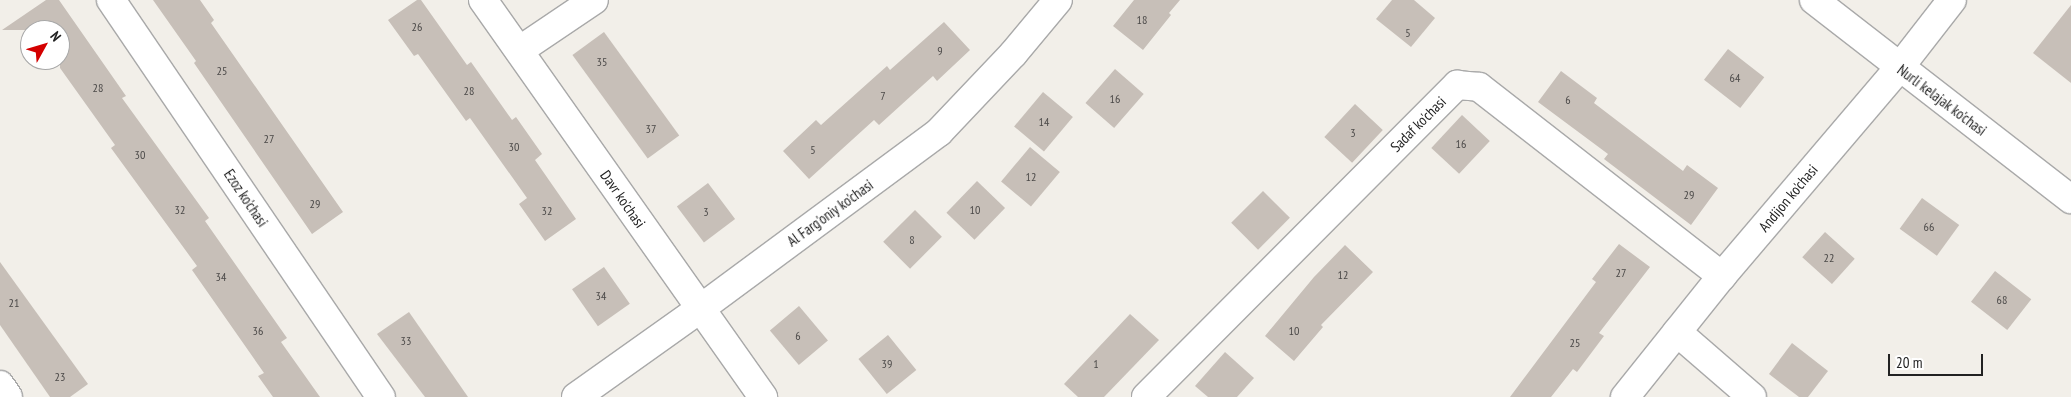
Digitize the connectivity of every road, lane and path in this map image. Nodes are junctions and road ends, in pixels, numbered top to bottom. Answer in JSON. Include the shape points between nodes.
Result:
{"nodes":[{"id":1,"x":111,"y":0,"type":"edge"},
{"id":2,"x":483,"y":0,"type":"edge"},
{"id":3,"x":594,"y":0,"type":"edge"},
{"id":4,"x":1058,"y":0,"type":"edge"},
{"id":5,"x":1814,"y":0,"type":"edge"},
{"id":6,"x":1952,"y":0,"type":"edge"},
{"id":7,"x":520,"y":50,"type":"junction"},
{"id":8,"x":1899,"y":68,"type":"junction"},
{"id":9,"x":2071,"y":199,"type":"edge"},
{"id":10,"x":1722,"y":276,"type":"junction"},
{"id":11,"x":700,"y":309,"type":"junction"},
{"id":12,"x":1677,"y":332,"type":"junction"},
{"id":13,"x":0,"y":385,"type":"edge"},
{"id":14,"x":8,"y":397,"type":"edge"},
{"id":15,"x":381,"y":397,"type":"edge"},
{"id":16,"x":576,"y":397,"type":"edge"},
{"id":17,"x":763,"y":397,"type":"edge"},
{"id":18,"x":1146,"y":397,"type":"edge"},
{"id":19,"x":1625,"y":397,"type":"edge"},
{"id":20,"x":1752,"y":397,"type":"edge"}],
"edges":[{"from":1,"to":15,"type":"street","name":"Ezoz ko'chasi"},
{"from":2,"to":7,"type":"street","name":"Davr ko'chasi"},
{"from":3,"to":7,"type":"street"},
{"from":4,"to":11,"type":"street","name":"Al Farg'oniy ko'chasi","via":[[1013,54],[939,132]]},
{"from":5,"to":8,"type":"street","name":"Nurli kelajak ko'chasi"},
{"from":6,"to":8,"type":"street","name":"Andijon ko'chasi"},
{"from":7,"to":11,"type":"street","name":"Davr ko'chasi"},
{"from":8,"to":9,"type":"street","name":"Nurli kelajak ko'chasi"},
{"from":8,"to":10,"type":"street","name":"Andijon ko'chasi"},
{"from":10,"to":12,"type":"street","name":"Andijon ko'chasi"},
{"from":10,"to":18,"type":"street","name":"Sadaf ko'chasi","via":[[1479,87],[1457,85]]},
{"from":11,"to":16,"type":"street","name":"Al Farg'oniy ko'chasi"},
{"from":11,"to":17,"type":"street","name":"Davr ko'chasi"},
{"from":12,"to":19,"type":"street","name":"Andijon ko'chasi"},
{"from":12,"to":20,"type":"street"},
{"from":13,"to":14,"type":"street"}]}
